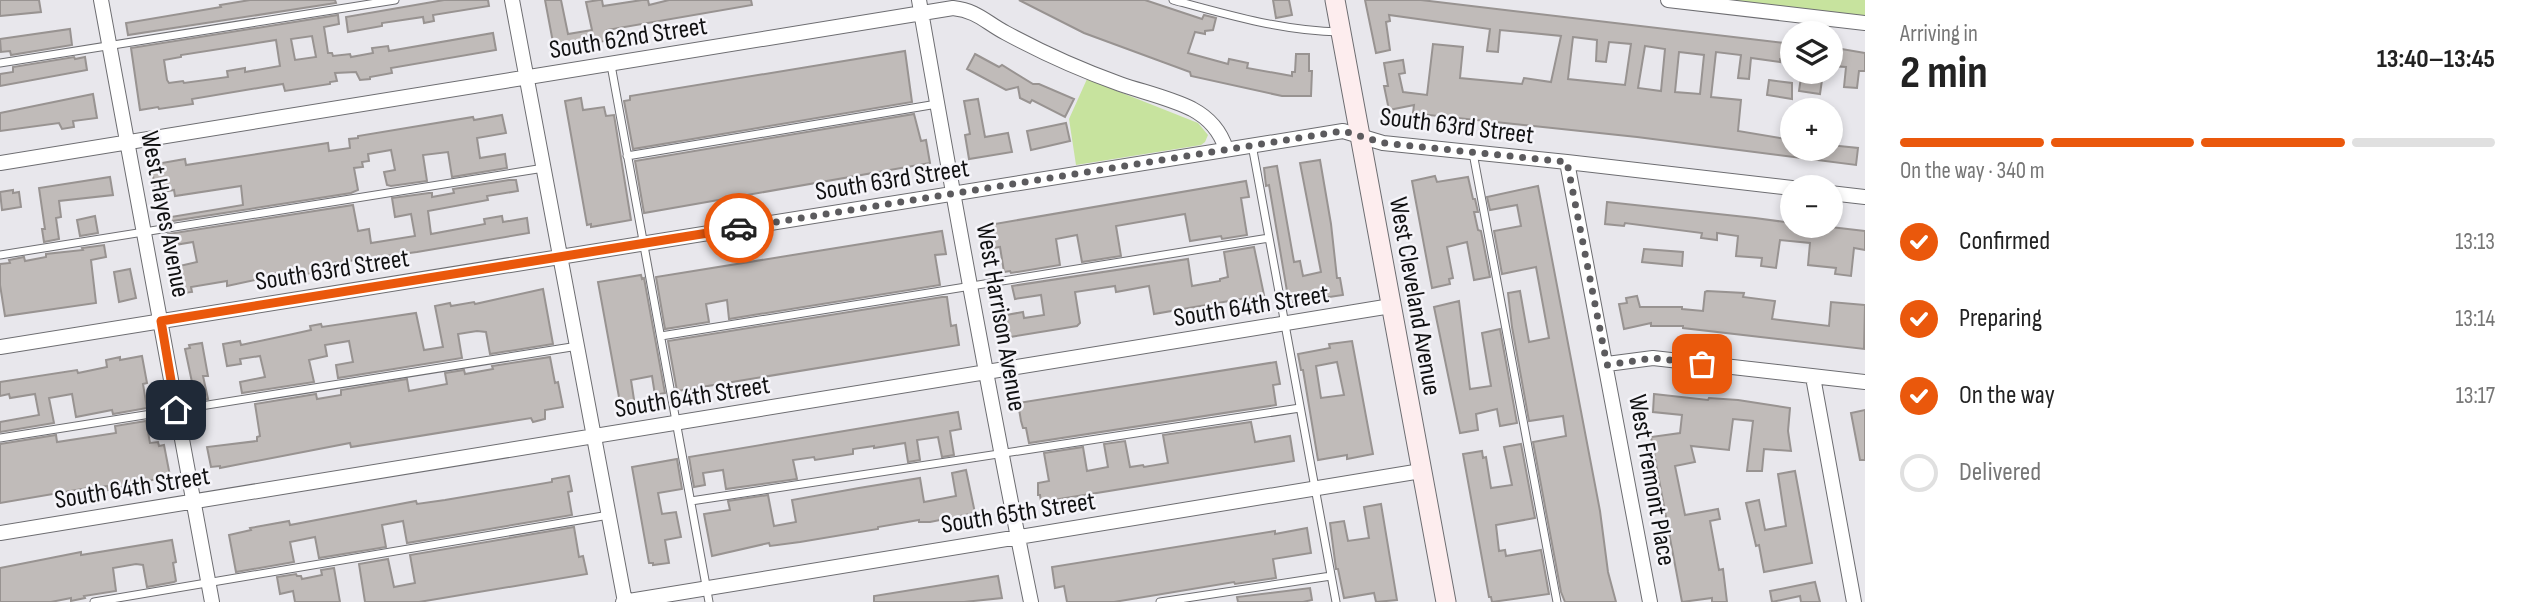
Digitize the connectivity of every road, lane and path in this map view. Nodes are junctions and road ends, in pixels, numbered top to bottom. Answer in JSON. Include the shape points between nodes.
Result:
{"nodes":[{"id":1,"x":101,"y":0,"type":"edge"},
{"id":2,"x":395,"y":0,"type":"edge"},
{"id":3,"x":512,"y":0,"type":"edge"},
{"id":4,"x":1173,"y":0,"type":"edge"},
{"id":5,"x":1335,"y":0,"type":"edge"},
{"id":6,"x":1668,"y":0,"type":"edge"},
{"id":7,"x":920,"y":7,"type":"edge"},
{"id":8,"x":1865,"y":23,"type":"edge"},
{"id":9,"x":1341,"y":32,"type":"junction"},
{"id":10,"x":109,"y":45,"type":"junction"},
{"id":11,"x":0,"y":62,"type":"edge"},
{"id":12,"x":611,"y":65,"type":"junction"},
{"id":13,"x":526,"y":79,"type":"junction"},
{"id":14,"x":938,"y":104,"type":"junction"},
{"id":15,"x":1360,"y":137,"type":"junction"},
{"id":16,"x":128,"y":143,"type":"junction"},
{"id":17,"x":1252,"y":144,"type":"junction"},
{"id":18,"x":1226,"y":149,"type":"junction"},
{"id":19,"x":1473,"y":153,"type":"junction"},
{"id":20,"x":627,"y":156,"type":"junction"},
{"id":21,"x":1567,"y":162,"type":"junction"},
{"id":22,"x":0,"y":163,"type":"edge"},
{"id":23,"x":544,"y":168,"type":"junction"},
{"id":24,"x":1780,"y":187,"type":"edge"},
{"id":25,"x":955,"y":194,"type":"junction"},
{"id":26,"x":1843,"y":194,"type":"edge"},
{"id":27,"x":1865,"y":197,"type":"edge"},
{"id":28,"x":144,"y":232,"type":"junction"},
{"id":29,"x":1269,"y":238,"type":"junction"},
{"id":30,"x":644,"y":243,"type":"junction"},
{"id":31,"x":0,"y":256,"type":"edge"},
{"id":32,"x":561,"y":257,"type":"junction"},
{"id":33,"x":969,"y":284,"type":"junction"},
{"id":34,"x":1391,"y":306,"type":"junction"},
{"id":35,"x":161,"y":321,"type":"junction"},
{"id":36,"x":1283,"y":324,"type":"junction"},
{"id":37,"x":661,"y":335,"type":"junction"},
{"id":38,"x":578,"y":346,"type":"junction"},
{"id":39,"x":0,"y":347,"type":"edge"},
{"id":40,"x":1607,"y":365,"type":"junction"},
{"id":41,"x":987,"y":373,"type":"junction"},
{"id":42,"x":1813,"y":377,"type":"junction"},
{"id":43,"x":1865,"y":382,"type":"edge"},
{"id":44,"x":1300,"y":408,"type":"junction"},
{"id":45,"x":176,"y":410,"type":"junction"},
{"id":46,"x":677,"y":423,"type":"junction"},
{"id":47,"x":594,"y":436,"type":"junction"},
{"id":48,"x":0,"y":438,"type":"edge"},
{"id":49,"x":1001,"y":453,"type":"junction"},
{"id":50,"x":1421,"y":471,"type":"junction"},
{"id":51,"x":1315,"y":488,"type":"junction"},
{"id":52,"x":691,"y":500,"type":"junction"},
{"id":53,"x":194,"y":502,"type":"junction"},
{"id":54,"x":609,"y":515,"type":"junction"},
{"id":55,"x":0,"y":533,"type":"edge"},
{"id":56,"x":1017,"y":537,"type":"junction"},
{"id":57,"x":1331,"y":576,"type":"junction"},
{"id":58,"x":208,"y":584,"type":"junction"},
{"id":59,"x":707,"y":595,"type":"edge"},
{"id":60,"x":94,"y":602,"type":"edge"},
{"id":61,"x":212,"y":602,"type":"edge"},
{"id":62,"x":624,"y":602,"type":"edge"},
{"id":63,"x":1031,"y":602,"type":"edge"},
{"id":64,"x":1160,"y":602,"type":"edge"},
{"id":65,"x":1336,"y":602,"type":"edge"},
{"id":66,"x":1446,"y":602,"type":"edge"},
{"id":67,"x":1557,"y":602,"type":"edge"},
{"id":68,"x":1650,"y":602,"type":"edge"},
{"id":69,"x":1854,"y":602,"type":"edge"}],
"edges":[{"from":1,"to":10,"type":"street","name":"West Hayes Avenue"},
{"from":2,"to":10,"type":"lane"},
{"from":3,"to":13,"type":"street"},
{"from":4,"to":9,"type":"lane","via":[[1239,19]]},
{"from":5,"to":9,"type":"street","name":"West Cleveland Avenue"},
{"from":6,"to":8,"type":"street"},
{"from":7,"to":12,"type":"street","name":"South 62nd Street"},
{"from":7,"to":14,"type":"street","name":"West Harrison Avenue"},
{"from":7,"to":18,"type":"street","name":"South 62nd Street","via":[[971,10],[1038,51],[1191,109],[1211,122]]},
{"from":9,"to":15,"type":"street","name":"West Cleveland Avenue"},
{"from":10,"to":11,"type":"lane"},
{"from":10,"to":16,"type":"street","name":"West Hayes Avenue"},
{"from":12,"to":13,"type":"street","name":"South 62nd Street"},
{"from":12,"to":20,"type":"lane"},
{"from":13,"to":16,"type":"street","name":"South 62nd Street"},
{"from":13,"to":23,"type":"street"},
{"from":14,"to":20,"type":"lane"},
{"from":14,"to":25,"type":"street","name":"West Harrison Avenue"},
{"from":15,"to":17,"type":"street","name":"South 63rd Street","via":[[1343,131]]},
{"from":15,"to":19,"type":"street","name":"South 63rd Street"},
{"from":15,"to":34,"type":"street","name":"West Cleveland Avenue"},
{"from":16,"to":22,"type":"street","name":"South 62nd Street"},
{"from":16,"to":28,"type":"street","name":"West Hayes Avenue"},
{"from":17,"to":18,"type":"street","name":"South 63rd Street"},
{"from":17,"to":29,"type":"lane"},
{"from":18,"to":25,"type":"street","name":"South 63rd Street"},
{"from":19,"to":21,"type":"street","name":"South 63rd Street"},
{"from":19,"to":67,"type":"lane"},
{"from":20,"to":30,"type":"lane"},
{"from":21,"to":24,"type":"street","name":"South 63rd Street"},
{"from":21,"to":40,"type":"street","name":"West Fremont Place"},
{"from":23,"to":28,"type":"lane"},
{"from":23,"to":32,"type":"street"},
{"from":25,"to":30,"type":"street","name":"South 63rd Street"},
{"from":25,"to":33,"type":"street","name":"West Harrison Avenue"},
{"from":26,"to":27,"type":"street"},
{"from":28,"to":31,"type":"lane"},
{"from":28,"to":35,"type":"street","name":"West Hayes Avenue"},
{"from":29,"to":33,"type":"lane"},
{"from":29,"to":36,"type":"lane"},
{"from":30,"to":32,"type":"street","name":"South 63rd Street"},
{"from":30,"to":37,"type":"lane"},
{"from":32,"to":35,"type":"street","name":"South 63rd Street"},
{"from":32,"to":38,"type":"street"},
{"from":33,"to":37,"type":"lane"},
{"from":33,"to":41,"type":"street","name":"West Harrison Avenue"},
{"from":34,"to":36,"type":"street","name":"South 64th Street"},
{"from":34,"to":50,"type":"street","name":"West Cleveland Avenue"},
{"from":35,"to":39,"type":"street","name":"South 63rd Street"},
{"from":35,"to":45,"type":"street","name":"West Hayes Avenue"},
{"from":36,"to":41,"type":"street","name":"South 64th Street"},
{"from":36,"to":44,"type":"lane"},
{"from":37,"to":46,"type":"lane"},
{"from":38,"to":45,"type":"lane"},
{"from":38,"to":47,"type":"street"},
{"from":40,"to":42,"type":"street","via":[[1653,358]]},
{"from":40,"to":68,"type":"street","name":"West Fremont Place"},
{"from":41,"to":46,"type":"street","name":"South 64th Street"},
{"from":41,"to":49,"type":"street","name":"West Harrison Avenue"},
{"from":42,"to":43,"type":"street"},
{"from":42,"to":69,"type":"street"},
{"from":44,"to":49,"type":"lane"},
{"from":44,"to":51,"type":"lane"},
{"from":45,"to":48,"type":"lane"},
{"from":45,"to":53,"type":"street","name":"West Hayes Avenue"},
{"from":46,"to":47,"type":"street","name":"South 64th Street"},
{"from":46,"to":52,"type":"lane"},
{"from":47,"to":53,"type":"street","name":"South 64th Street"},
{"from":47,"to":54,"type":"street"},
{"from":49,"to":52,"type":"lane"},
{"from":49,"to":56,"type":"street","name":"West Harrison Avenue"},
{"from":50,"to":51,"type":"street","name":"South 65th Street"},
{"from":50,"to":66,"type":"street","name":"West Cleveland Avenue"},
{"from":51,"to":56,"type":"street","name":"South 65th Street"},
{"from":51,"to":57,"type":"lane"},
{"from":52,"to":59,"type":"lane"},
{"from":53,"to":55,"type":"street","name":"South 64th Street"},
{"from":53,"to":58,"type":"street","name":"West Hayes Avenue"},
{"from":54,"to":58,"type":"lane"},
{"from":54,"to":62,"type":"street"},
{"from":56,"to":59,"type":"street","name":"South 65th Street"},
{"from":56,"to":63,"type":"street","name":"West Harrison Avenue"},
{"from":57,"to":64,"type":"lane"},
{"from":57,"to":65,"type":"lane"},
{"from":58,"to":60,"type":"lane"},
{"from":58,"to":61,"type":"street","name":"West Hayes Avenue"},
{"from":59,"to":62,"type":"street","name":"South 65th Street"}]}
